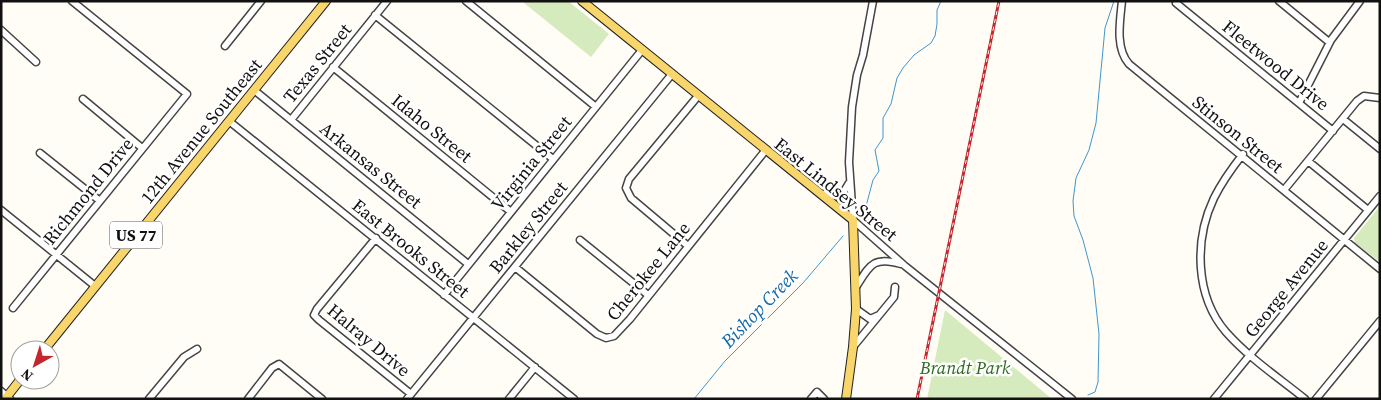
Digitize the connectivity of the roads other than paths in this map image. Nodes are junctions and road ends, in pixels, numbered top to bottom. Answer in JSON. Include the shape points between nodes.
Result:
{"nodes":[{"id":1,"x":72,"y":1,"type":"edge"},
{"id":2,"x":261,"y":1,"type":"edge"},
{"id":3,"x":326,"y":1,"type":"edge"},
{"id":4,"x":386,"y":1,"type":"edge"},
{"id":5,"x":466,"y":1,"type":"edge"},
{"id":6,"x":582,"y":1,"type":"edge"},
{"id":7,"x":873,"y":1,"type":"edge"},
{"id":8,"x":1122,"y":1,"type":"edge"},
{"id":9,"x":1279,"y":1,"type":"edge"},
{"id":10,"x":1360,"y":1,"type":"edge"},
{"id":11,"x":1176,"y":2,"type":"edge"},
{"id":12,"x":375,"y":15,"type":"junction"},
{"id":13,"x":1,"y":30,"type":"edge"},
{"id":14,"x":1329,"y":42,"type":"junction"},
{"id":15,"x":225,"y":46,"type":"dead end"},
{"id":16,"x":642,"y":50,"type":"junction"},
{"id":17,"x":36,"y":62,"type":"dead end"},
{"id":18,"x":333,"y":67,"type":"junction"},
{"id":19,"x":672,"y":74,"type":"junction"},
{"id":20,"x":254,"y":90,"type":"junction"},
{"id":21,"x":698,"y":96,"type":"junction"},
{"id":22,"x":1380,"y":98,"type":"edge"},
{"id":23,"x":83,"y":99,"type":"dead end"},
{"id":24,"x":1299,"y":103,"type":"junction"},
{"id":25,"x":596,"y":107,"type":"junction"},
{"id":26,"x":1342,"y":119,"type":"junction"},
{"id":27,"x":291,"y":120,"type":"junction"},
{"id":28,"x":229,"y":121,"type":"junction"},
{"id":29,"x":1333,"y":130,"type":"junction"},
{"id":30,"x":142,"y":148,"type":"junction"},
{"id":31,"x":1380,"y":149,"type":"edge"},
{"id":32,"x":765,"y":151,"type":"junction"},
{"id":33,"x":40,"y":153,"type":"dead end"},
{"id":34,"x":1242,"y":154,"type":"junction"},
{"id":35,"x":553,"y":159,"type":"junction"},
{"id":36,"x":1308,"y":161,"type":"junction"},
{"id":37,"x":849,"y":183,"type":"junction"},
{"id":38,"x":1284,"y":190,"type":"junction"},
{"id":39,"x":821,"y":194,"type":"junction"},
{"id":40,"x":1380,"y":196,"type":"edge"},
{"id":41,"x":100,"y":201,"type":"junction"},
{"id":42,"x":1,"y":210,"type":"edge"},
{"id":43,"x":1368,"y":210,"type":"junction"},
{"id":44,"x":511,"y":212,"type":"junction"},
{"id":45,"x":853,"y":220,"type":"junction"},
{"id":46,"x":376,"y":238,"type":"junction"},
{"id":47,"x":580,"y":240,"type":"dead end"},
{"id":48,"x":1344,"y":240,"type":"junction"},
{"id":49,"x":688,"y":246,"type":"junction"},
{"id":50,"x":56,"y":254,"type":"junction"},
{"id":51,"x":468,"y":264,"type":"junction"},
{"id":52,"x":905,"y":266,"type":"junction"},
{"id":53,"x":515,"y":267,"type":"junction"},
{"id":54,"x":1380,"y":269,"type":"edge"},
{"id":55,"x":95,"y":286,"type":"junction"},
{"id":56,"x":856,"y":287,"type":"junction"},
{"id":57,"x":895,"y":287,"type":"dead end"},
{"id":58,"x":444,"y":295,"type":"junction"},
{"id":59,"x":648,"y":295,"type":"junction"},
{"id":60,"x":13,"y":308,"type":"dead end"},
{"id":61,"x":856,"y":309,"type":"junction"},
{"id":62,"x":880,"y":314,"type":"junction"},
{"id":63,"x":473,"y":318,"type":"junction"},
{"id":64,"x":1380,"y":320,"type":"edge"},
{"id":65,"x":52,"y":340,"type":"edge"},
{"id":66,"x":854,"y":347,"type":"junction"},
{"id":67,"x":198,"y":349,"type":"dead end"},
{"id":68,"x":1250,"y":355,"type":"junction"},
{"id":69,"x":535,"y":367,"type":"junction"},
{"id":70,"x":409,"y":396,"type":"edge"},
{"id":71,"x":150,"y":399,"type":"edge"},
{"id":72,"x":248,"y":399,"type":"edge"},
{"id":73,"x":322,"y":399,"type":"edge"},
{"id":74,"x":509,"y":399,"type":"edge"},
{"id":75,"x":574,"y":399,"type":"edge"},
{"id":76,"x":811,"y":399,"type":"edge"},
{"id":77,"x":824,"y":399,"type":"edge"},
{"id":78,"x":846,"y":399,"type":"edge"},
{"id":79,"x":1072,"y":399,"type":"edge"},
{"id":80,"x":1214,"y":399,"type":"edge"},
{"id":81,"x":1305,"y":399,"type":"edge"},
{"id":82,"x":1316,"y":399,"type":"edge"}],
"edges":[{"from":1,"to":30,"type":"street","name":"Richmond Drive","via":[[187,94]]},
{"from":2,"to":15,"type":"street"},
{"from":3,"to":20,"type":"main road","name":"12th Avenue Southeast","number":"US 77"},
{"from":4,"to":12,"type":"street","name":"Texas Street"},
{"from":5,"to":25,"type":"street"},
{"from":6,"to":16,"type":"main road","name":"East Lindsey Street"},
{"from":7,"to":37,"type":"street","via":[[853,105]]},
{"from":8,"to":34,"type":"street","name":"Stinson Street","via":[[1120,44],[1127,62]]},
{"from":9,"to":14,"type":"street"},
{"from":10,"to":14,"type":"street"},
{"from":11,"to":24,"type":"street","name":"Fleetwood Drive"},
{"from":12,"to":18,"type":"street","name":"Texas Street"},
{"from":12,"to":35,"type":"street"},
{"from":13,"to":17,"type":"street"},
{"from":14,"to":24,"type":"street"},
{"from":16,"to":19,"type":"main road","name":"East Lindsey Street"},
{"from":16,"to":25,"type":"street","name":"Virginia Street"},
{"from":18,"to":27,"type":"street","name":"Texas Street"},
{"from":18,"to":44,"type":"street","name":"Idaho Street"},
{"from":19,"to":21,"type":"main road","name":"East Lindsey Street"},
{"from":19,"to":53,"type":"street","name":"Barkley Street"},
{"from":20,"to":27,"type":"street","name":"Arkansas Street"},
{"from":20,"to":28,"type":"main road","name":"12th Avenue Southeast","number":"US 77"},
{"from":21,"to":32,"type":"main road","name":"East Lindsey Street"},
{"from":21,"to":49,"type":"street","via":[[629,180],[626,188],[631,198]]},
{"from":22,"to":26,"type":"street","via":[[1360,98]]},
{"from":23,"to":30,"type":"street"},
{"from":24,"to":29,"type":"street","name":"Fleetwood Drive"},
{"from":25,"to":35,"type":"street","name":"Virginia Street"},
{"from":26,"to":29,"type":"street"},
{"from":26,"to":31,"type":"street"},
{"from":27,"to":51,"type":"street","name":"Arkansas Street"},
{"from":28,"to":46,"type":"street","name":"East Brooks Street"},
{"from":28,"to":55,"type":"main road","name":"12th Avenue Southeast","number":"US 77"},
{"from":29,"to":36,"type":"street"},
{"from":30,"to":41,"type":"street","name":"Richmond Drive"},
{"from":32,"to":39,"type":"main road","name":"East Lindsey Street"},
{"from":32,"to":49,"type":"street","name":"Cherokee Lane"},
{"from":33,"to":41,"type":"street"},
{"from":34,"to":38,"type":"street","name":"Stinson Street"},
{"from":34,"to":68,"type":"street","via":[[1227,174],[1210,209],[1202,238],[1201,268],[1215,315],[1227,333]]},
{"from":35,"to":44,"type":"street","name":"Virginia Street"},
{"from":36,"to":38,"type":"street"},
{"from":36,"to":43,"type":"street"},
{"from":37,"to":39,"type":"street","via":[[839,196]]},
{"from":37,"to":45,"type":"street"},
{"from":38,"to":48,"type":"street","name":"Stinson Street"},
{"from":39,"to":45,"type":"main road","name":"East Lindsey Street"},
{"from":40,"to":43,"type":"street","name":"George Avenue"},
{"from":41,"to":50,"type":"street","name":"Richmond Drive"},
{"from":42,"to":50,"type":"street"},
{"from":43,"to":48,"type":"street","name":"George Avenue"},
{"from":44,"to":51,"type":"street","name":"Virginia Street"},
{"from":45,"to":52,"type":"street","name":"East Lindsey Street"},
{"from":45,"to":56,"type":"main road"},
{"from":46,"to":58,"type":"street","name":"East Brooks Street"},
{"from":46,"to":70,"type":"street","name":"Halray Drive","via":[[314,315]]},
{"from":47,"to":59,"type":"street"},
{"from":48,"to":54,"type":"street","name":"Stinson Street"},
{"from":48,"to":68,"type":"street","name":"George Avenue"},
{"from":49,"to":59,"type":"street","name":"Cherokee Lane"},
{"from":50,"to":55,"type":"street"},
{"from":50,"to":60,"type":"street","name":"Richmond Drive"},
{"from":51,"to":58,"type":"street","name":"Virginia Street"},
{"from":52,"to":56,"type":"street","via":[[883,260],[874,263]]},
{"from":52,"to":79,"type":"street","name":"East Lindsey Street"},
{"from":53,"to":59,"type":"street","name":"Cherokee Lane","via":[[606,338],[618,333]]},
{"from":53,"to":63,"type":"street","name":"Barkley Street"},
{"from":55,"to":65,"type":"main road","name":"12th Avenue Southeast","number":"US 77"},
{"from":56,"to":61,"type":"main road"},
{"from":57,"to":62,"type":"street","via":[[894,297]]},
{"from":58,"to":63,"type":"street","name":"East Brooks Street"},
{"from":61,"to":62,"type":"street","via":[[870,319]]},
{"from":61,"to":66,"type":"main road"},
{"from":62,"to":66,"type":"street"},
{"from":63,"to":69,"type":"street","name":"East Brooks Street"},
{"from":63,"to":70,"type":"street","name":"Barkley Street"},
{"from":64,"to":82,"type":"street"},
{"from":66,"to":78,"type":"main road"},
{"from":67,"to":71,"type":"street","via":[[184,357]]},
{"from":68,"to":80,"type":"street","name":"George Avenue"},
{"from":68,"to":81,"type":"street"},
{"from":69,"to":74,"type":"street"},
{"from":69,"to":75,"type":"street","name":"East Brooks Street"},
{"from":72,"to":73,"type":"street","via":[[277,364]]},
{"from":76,"to":77,"type":"street","via":[[817,392]]}]}
